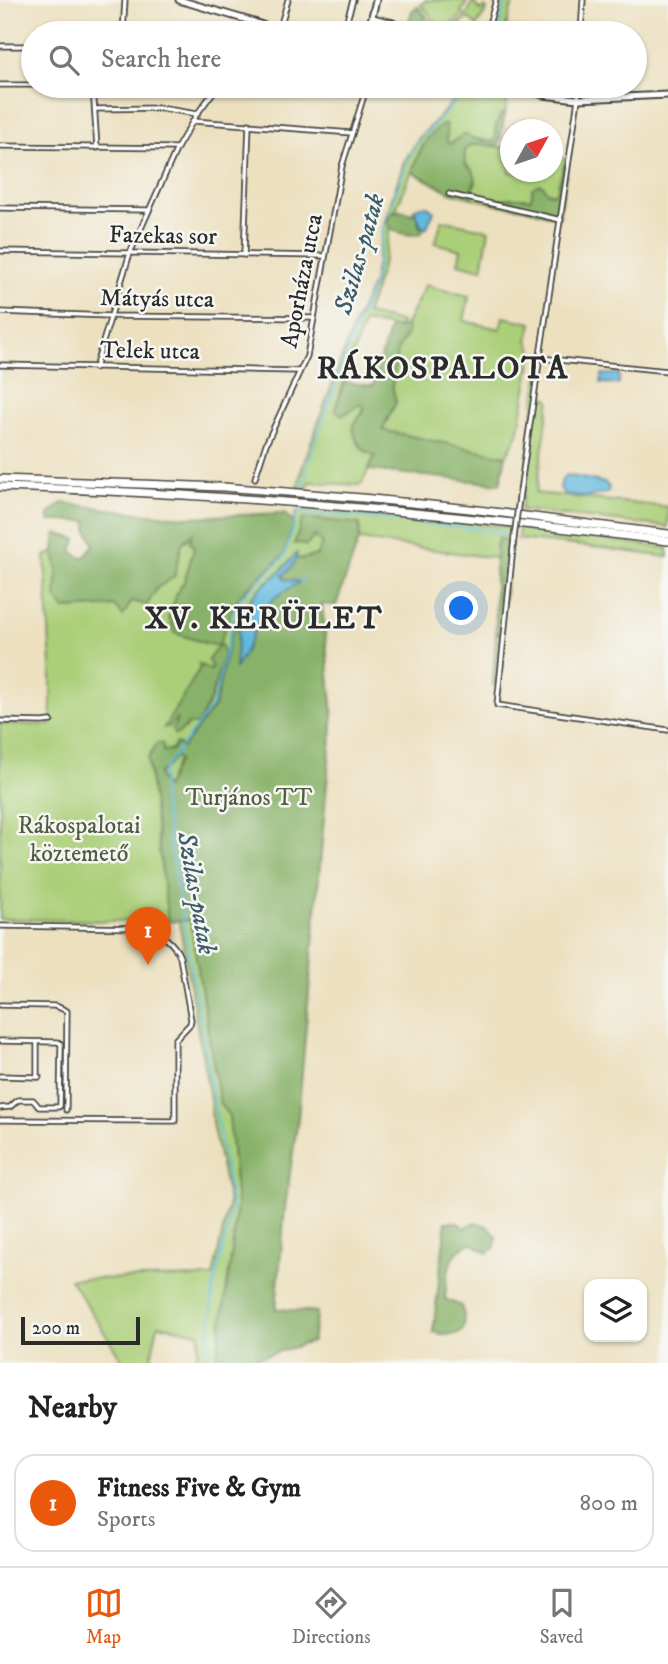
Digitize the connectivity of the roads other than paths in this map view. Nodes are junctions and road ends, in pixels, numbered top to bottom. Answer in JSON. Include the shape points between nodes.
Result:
{"nodes":[{"id":1,"x":125,"y":0,"type":"edge"},
{"id":2,"x":183,"y":0,"type":"edge"},
{"id":3,"x":288,"y":0,"type":"edge"},
{"id":4,"x":353,"y":0,"type":"edge"},
{"id":5,"x":376,"y":0,"type":"edge"},
{"id":6,"x":496,"y":0,"type":"edge"},
{"id":7,"x":583,"y":0,"type":"edge"},
{"id":8,"x":197,"y":2,"type":"edge"},
{"id":9,"x":372,"y":17,"type":"junction"},
{"id":10,"x":124,"y":21,"type":"edge"},
{"id":11,"x":251,"y":21,"type":"edge"},
{"id":12,"x":284,"y":21,"type":"edge"},
{"id":13,"x":347,"y":21,"type":"edge"},
{"id":14,"x":371,"y":21,"type":"edge"},
{"id":15,"x":390,"y":21,"type":"edge"},
{"id":16,"x":490,"y":21,"type":"edge"},
{"id":17,"x":582,"y":21,"type":"edge"},
{"id":18,"x":0,"y":46,"type":"edge"},
{"id":19,"x":21,"y":46,"type":"edge"},
{"id":20,"x":0,"y":85,"type":"edge"},
{"id":21,"x":21,"y":85,"type":"edge"},
{"id":22,"x":668,"y":95,"type":"edge"},
{"id":23,"x":647,"y":96,"type":"edge"},
{"id":24,"x":94,"y":98,"type":"edge"},
{"id":25,"x":209,"y":98,"type":"edge"},
{"id":26,"x":363,"y":98,"type":"edge"},
{"id":27,"x":569,"y":98,"type":"edge"},
{"id":28,"x":600,"y":98,"type":"edge"},
{"id":29,"x":578,"y":99,"type":"junction"},
{"id":30,"x":95,"y":109,"type":"junction"},
{"id":31,"x":197,"y":114,"type":"junction"},
{"id":32,"x":193,"y":121,"type":"junction"},
{"id":33,"x":249,"y":124,"type":"junction"},
{"id":34,"x":352,"y":133,"type":"junction"},
{"id":35,"x":0,"y":146,"type":"edge"},
{"id":36,"x":97,"y":148,"type":"junction"},
{"id":37,"x":177,"y":148,"type":"junction"},
{"id":38,"x":449,"y":194,"type":"dead end"},
{"id":39,"x":0,"y":208,"type":"edge"},
{"id":40,"x":149,"y":211,"type":"junction"},
{"id":41,"x":561,"y":220,"type":"junction"},
{"id":42,"x":0,"y":251,"type":"edge"},
{"id":43,"x":130,"y":253,"type":"junction"},
{"id":44,"x":244,"y":255,"type":"junction"},
{"id":45,"x":325,"y":257,"type":"junction"},
{"id":46,"x":0,"y":312,"type":"edge"},
{"id":47,"x":110,"y":316,"type":"junction"},
{"id":48,"x":314,"y":318,"type":"junction"},
{"id":49,"x":539,"y":358,"type":"junction"},
{"id":50,"x":0,"y":365,"type":"edge"},
{"id":51,"x":95,"y":368,"type":"junction"},
{"id":52,"x":299,"y":371,"type":"junction"},
{"id":53,"x":668,"y":371,"type":"edge"},
{"id":54,"x":0,"y":477,"type":"edge"},
{"id":55,"x":255,"y":478,"type":"dead end"},
{"id":56,"x":0,"y":489,"type":"edge"},
{"id":57,"x":668,"y":534,"type":"edge"},
{"id":58,"x":668,"y":541,"type":"edge"},
{"id":59,"x":0,"y":721,"type":"edge"},
{"id":60,"x":51,"y":721,"type":"dead end"},
{"id":61,"x":668,"y":730,"type":"edge"},
{"id":62,"x":0,"y":926,"type":"edge"},
{"id":63,"x":0,"y":1005,"type":"edge"},
{"id":64,"x":0,"y":1041,"type":"edge"},
{"id":65,"x":37,"y":1042,"type":"junction"},
{"id":66,"x":0,"y":1076,"type":"edge"},
{"id":67,"x":0,"y":1108,"type":"edge"},
{"id":68,"x":66,"y":1110,"type":"dead end"},
{"id":69,"x":0,"y":1120,"type":"edge"}],
"edges":[{"from":1,"to":10,"type":"street"},
{"from":2,"to":8,"type":"main road"},
{"from":3,"to":12,"type":"street"},
{"from":4,"to":13,"type":"street"},
{"from":5,"to":9,"type":"main road"},
{"from":6,"to":16,"type":"street"},
{"from":7,"to":17,"type":"street"},
{"from":8,"to":11,"type":"main road"},
{"from":9,"to":14,"type":"main road"},
{"from":9,"to":15,"type":"street"},
{"from":18,"to":19,"type":"street"},
{"from":20,"to":21,"type":"street"},
{"from":22,"to":23,"type":"main road"},
{"from":24,"to":30,"type":"street"},
{"from":25,"to":31,"type":"street"},
{"from":26,"to":34,"type":"street","name":"Aporháza utca"},
{"from":27,"to":29,"type":"main road"},
{"from":28,"to":29,"type":"main road"},
{"from":29,"to":41,"type":"street"},
{"from":30,"to":31,"type":"street","via":[[160,108]]},
{"from":30,"to":36,"type":"street"},
{"from":31,"to":32,"type":"street"},
{"from":32,"to":33,"type":"street"},
{"from":32,"to":37,"type":"street"},
{"from":33,"to":34,"type":"street"},
{"from":33,"to":44,"type":"street"},
{"from":34,"to":45,"type":"street","name":"Aporháza utca"},
{"from":35,"to":36,"type":"street"},
{"from":36,"to":37,"type":"street"},
{"from":37,"to":40,"type":"street"},
{"from":38,"to":41,"type":"street"},
{"from":39,"to":40,"type":"street"},
{"from":40,"to":43,"type":"street"},
{"from":41,"to":49,"type":"street"},
{"from":42,"to":43,"type":"street","name":"Fazekas sor"},
{"from":43,"to":44,"type":"street","name":"Fazekas sor"},
{"from":43,"to":47,"type":"street"},
{"from":44,"to":45,"type":"street","name":"Fazekas sor"},
{"from":45,"to":48,"type":"street","name":"Aporháza utca"},
{"from":46,"to":47,"type":"street","name":"Mátyás utca"},
{"from":47,"to":48,"type":"street","name":"Mátyás utca"},
{"from":47,"to":51,"type":"street"},
{"from":48,"to":52,"type":"street","name":"Aporháza utca","via":[[307,356]]},
{"from":49,"to":53,"type":"street"},
{"from":49,"to":61,"type":"street","bridge":true,"via":[[497,705]]},
{"from":50,"to":51,"type":"street","name":"Telek utca"},
{"from":51,"to":52,"type":"street","name":"Telek utca"},
{"from":52,"to":55,"type":"street","name":"Aporháza utca"},
{"from":54,"to":57,"type":"highway","via":[[309,494]]},
{"from":56,"to":58,"type":"highway","via":[[308,503]]},
{"from":59,"to":60,"type":"street"},
{"from":62,"to":69,"type":"street","via":[[144,928],[161,934],[180,957],[191,1020],[175,1040],[174,1121]]},
{"from":63,"to":68,"type":"street","via":[[56,1006],[67,1011]]},
{"from":64,"to":65,"type":"street"},
{"from":65,"to":66,"type":"street","via":[[38,1077]]},
{"from":65,"to":67,"type":"street","via":[[61,1044],[60,1105],[39,1107],[33,1100],[18,1100]]}]}
